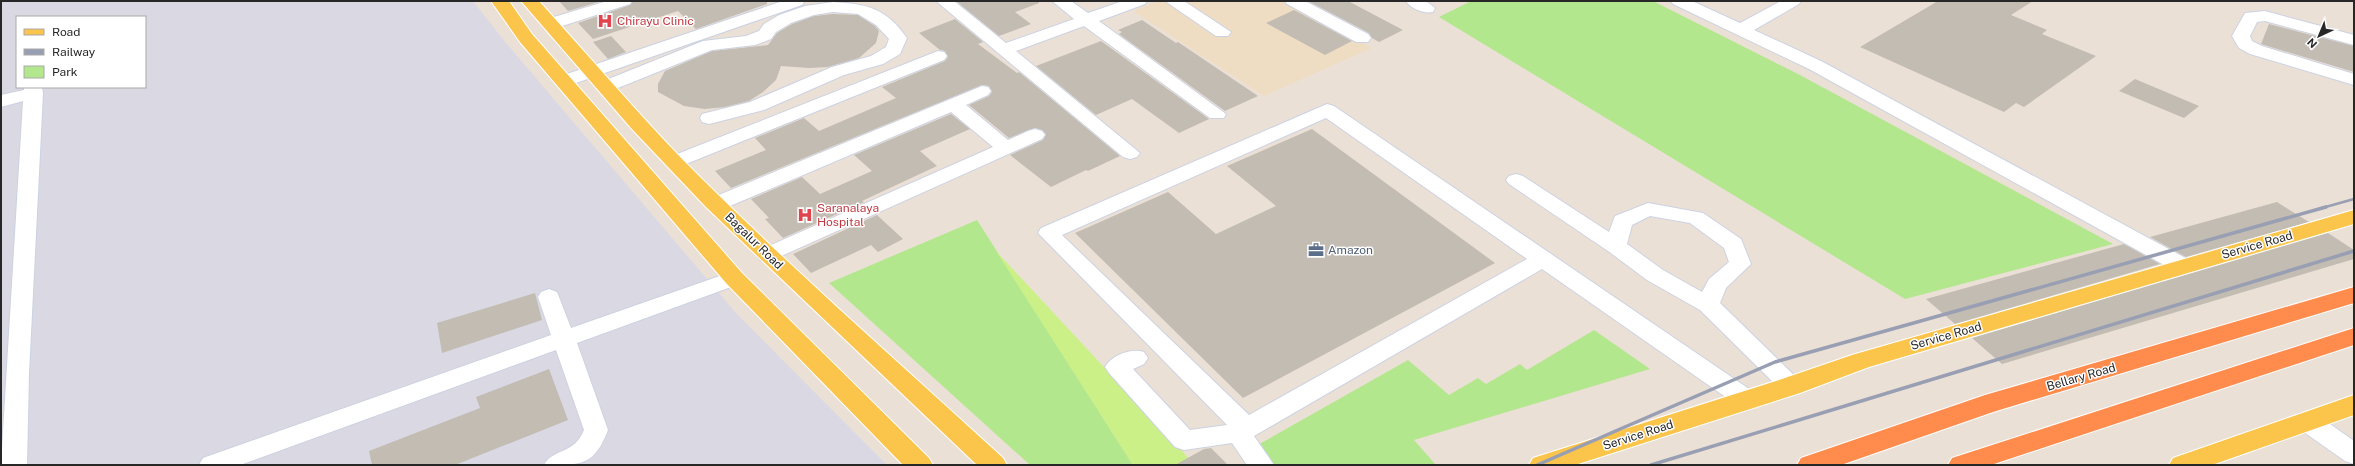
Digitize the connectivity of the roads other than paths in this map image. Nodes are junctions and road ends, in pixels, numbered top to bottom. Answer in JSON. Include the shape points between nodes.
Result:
{"nodes":[{"id":1,"x":500,"y":1,"type":"edge"},
{"id":2,"x":530,"y":1,"type":"edge"},
{"id":3,"x":624,"y":1,"type":"edge"},
{"id":4,"x":798,"y":1,"type":"edge"},
{"id":5,"x":944,"y":1,"type":"edge"},
{"id":6,"x":1060,"y":1,"type":"edge"},
{"id":7,"x":1139,"y":1,"type":"edge"},
{"id":8,"x":1173,"y":1,"type":"edge"},
{"id":9,"x":1293,"y":1,"type":"edge"},
{"id":10,"x":1679,"y":1,"type":"edge"},
{"id":11,"x":1793,"y":1,"type":"edge"},
{"id":12,"x":1088,"y":21,"type":"junction"},
{"id":13,"x":550,"y":24,"type":"junction"},
{"id":14,"x":1741,"y":30,"type":"junction"},
{"id":15,"x":1222,"y":32,"type":"dead end"},
{"id":16,"x":1362,"y":38,"type":"dead end"},
{"id":17,"x":2354,"y":40,"type":"edge"},
{"id":18,"x":1005,"y":49,"type":"junction"},
{"id":19,"x":938,"y":56,"type":"dead end"},
{"id":20,"x":600,"y":79,"type":"junction"},
{"id":21,"x":2354,"y":80,"type":"edge"},
{"id":22,"x":564,"y":81,"type":"junction"},
{"id":23,"x":33,"y":90,"type":"edge"},
{"id":24,"x":982,"y":92,"type":"dead end"},
{"id":25,"x":1,"y":101,"type":"edge"},
{"id":26,"x":953,"y":104,"type":"junction"},
{"id":27,"x":1217,"y":114,"type":"dead end"},
{"id":28,"x":709,"y":118,"type":"dead end"},
{"id":29,"x":1035,"y":135,"type":"dead end"},
{"id":30,"x":1006,"y":148,"type":"junction"},
{"id":31,"x":1130,"y":153,"type":"dead end"},
{"id":32,"x":674,"y":162,"type":"junction"},
{"id":33,"x":1439,"y":170,"type":"dead end"},
{"id":34,"x":1516,"y":180,"type":"dead end"},
{"id":35,"x":716,"y":204,"type":"junction"},
{"id":36,"x":2354,"y":217,"type":"edge"},
{"id":37,"x":1616,"y":246,"type":"junction"},
{"id":38,"x":768,"y":255,"type":"junction"},
{"id":39,"x":1546,"y":261,"type":"junction"},
{"id":40,"x":2184,"y":266,"type":"junction"},
{"id":41,"x":734,"y":278,"type":"junction"},
{"id":42,"x":2354,"y":296,"type":"edge"},
{"id":43,"x":549,"y":297,"type":"dead end"},
{"id":44,"x":1708,"y":305,"type":"junction"},
{"id":45,"x":2354,"y":336,"type":"edge"},
{"id":46,"x":564,"y":339,"type":"junction"},
{"id":47,"x":1136,"y":358,"type":"dead end"},
{"id":48,"x":1791,"y":386,"type":"junction"},
{"id":49,"x":1746,"y":399,"type":"junction"},
{"id":50,"x":2354,"y":405,"type":"edge"},
{"id":51,"x":2307,"y":421,"type":"junction"},
{"id":52,"x":1242,"y":431,"type":"junction"},
{"id":53,"x":2354,"y":454,"type":"edge"},
{"id":54,"x":14,"y":465,"type":"edge"},
{"id":55,"x":212,"y":465,"type":"edge"},
{"id":56,"x":557,"y":465,"type":"edge"},
{"id":57,"x":920,"y":465,"type":"edge"},
{"id":58,"x":994,"y":465,"type":"edge"},
{"id":59,"x":1261,"y":465,"type":"edge"},
{"id":60,"x":1542,"y":465,"type":"edge"},
{"id":61,"x":1810,"y":465,"type":"edge"},
{"id":62,"x":1961,"y":465,"type":"edge"},
{"id":63,"x":2182,"y":465,"type":"edge"}],
"edges":[{"from":1,"to":22,"type":"main road","via":[[526,38]]},
{"from":2,"to":13,"type":"main road","name":"Bagalur Road"},
{"from":3,"to":13,"type":"street"},
{"from":4,"to":20,"type":"street"},
{"from":5,"to":18,"type":"street"},
{"from":6,"to":12,"type":"street"},
{"from":7,"to":12,"type":"street"},
{"from":8,"to":15,"type":"street"},
{"from":9,"to":16,"type":"street"},
{"from":10,"to":14,"type":"street"},
{"from":11,"to":14,"type":"street"},
{"from":12,"to":18,"type":"street"},
{"from":12,"to":27,"type":"street"},
{"from":13,"to":20,"type":"main road","name":"Bagalur Road"},
{"from":14,"to":40,"type":"street","via":[[1815,66]]},
{"from":17,"to":21,"type":"street","via":[[2265,16],[2251,17],[2241,36],[2245,44],[2256,50]]},
{"from":18,"to":31,"type":"street"},
{"from":19,"to":32,"type":"street"},
{"from":20,"to":22,"type":"street"},
{"from":20,"to":28,"type":"street","via":[[709,44],[749,41],[764,35],[784,19],[812,10],[833,7],[862,9],[882,21],[898,38],[894,50],[877,60],[838,71],[741,112]]},
{"from":20,"to":32,"type":"main road","name":"Bagalur Road"},
{"from":22,"to":41,"type":"main road"},
{"from":23,"to":25,"type":"street"},
{"from":23,"to":54,"type":"street"},
{"from":24,"to":26,"type":"street"},
{"from":26,"to":30,"type":"street"},
{"from":26,"to":35,"type":"street"},
{"from":29,"to":30,"type":"street"},
{"from":30,"to":38,"type":"street"},
{"from":32,"to":35,"type":"main road","name":"Bagalur Road"},
{"from":33,"to":39,"type":"street","via":[[1554,250]]},
{"from":34,"to":37,"type":"street"},
{"from":35,"to":38,"type":"main road","name":"Bagalur Road"},
{"from":36,"to":40,"type":"main road","name":"Service Road"},
{"from":37,"to":44,"type":"street","via":[[1655,275]]},
{"from":37,"to":44,"type":"street","via":[[1622,221],[1648,209],[1696,218],[1733,244],[1740,264],[1717,284]]},
{"from":38,"to":58,"type":"main road","name":"Bagalur Road"},
{"from":39,"to":49,"type":"street"},
{"from":39,"to":52,"type":"street"},
{"from":39,"to":52,"type":"street","via":[[1327,110],[1048,233]]},
{"from":40,"to":48,"type":"main road","name":"Service Road","via":[[1861,361]]},
{"from":41,"to":46,"type":"street"},
{"from":41,"to":57,"type":"main road"},
{"from":42,"to":61,"type":"highway","name":"Bellary Road","via":[[1985,405]]},
{"from":43,"to":46,"type":"street"},
{"from":44,"to":48,"type":"street"},
{"from":45,"to":62,"type":"highway"},
{"from":46,"to":55,"type":"street"},
{"from":46,"to":56,"type":"street","via":[[596,430],[590,448],[574,459]]},
{"from":47,"to":52,"type":"street","via":[[1117,367],[1184,440]]},
{"from":48,"to":49,"type":"main road","name":"Service Road"},
{"from":49,"to":60,"type":"main road","name":"Service Road"},
{"from":50,"to":51,"type":"main road"},
{"from":51,"to":53,"type":"street"},
{"from":51,"to":63,"type":"main road"},
{"from":52,"to":59,"type":"street"}]}
